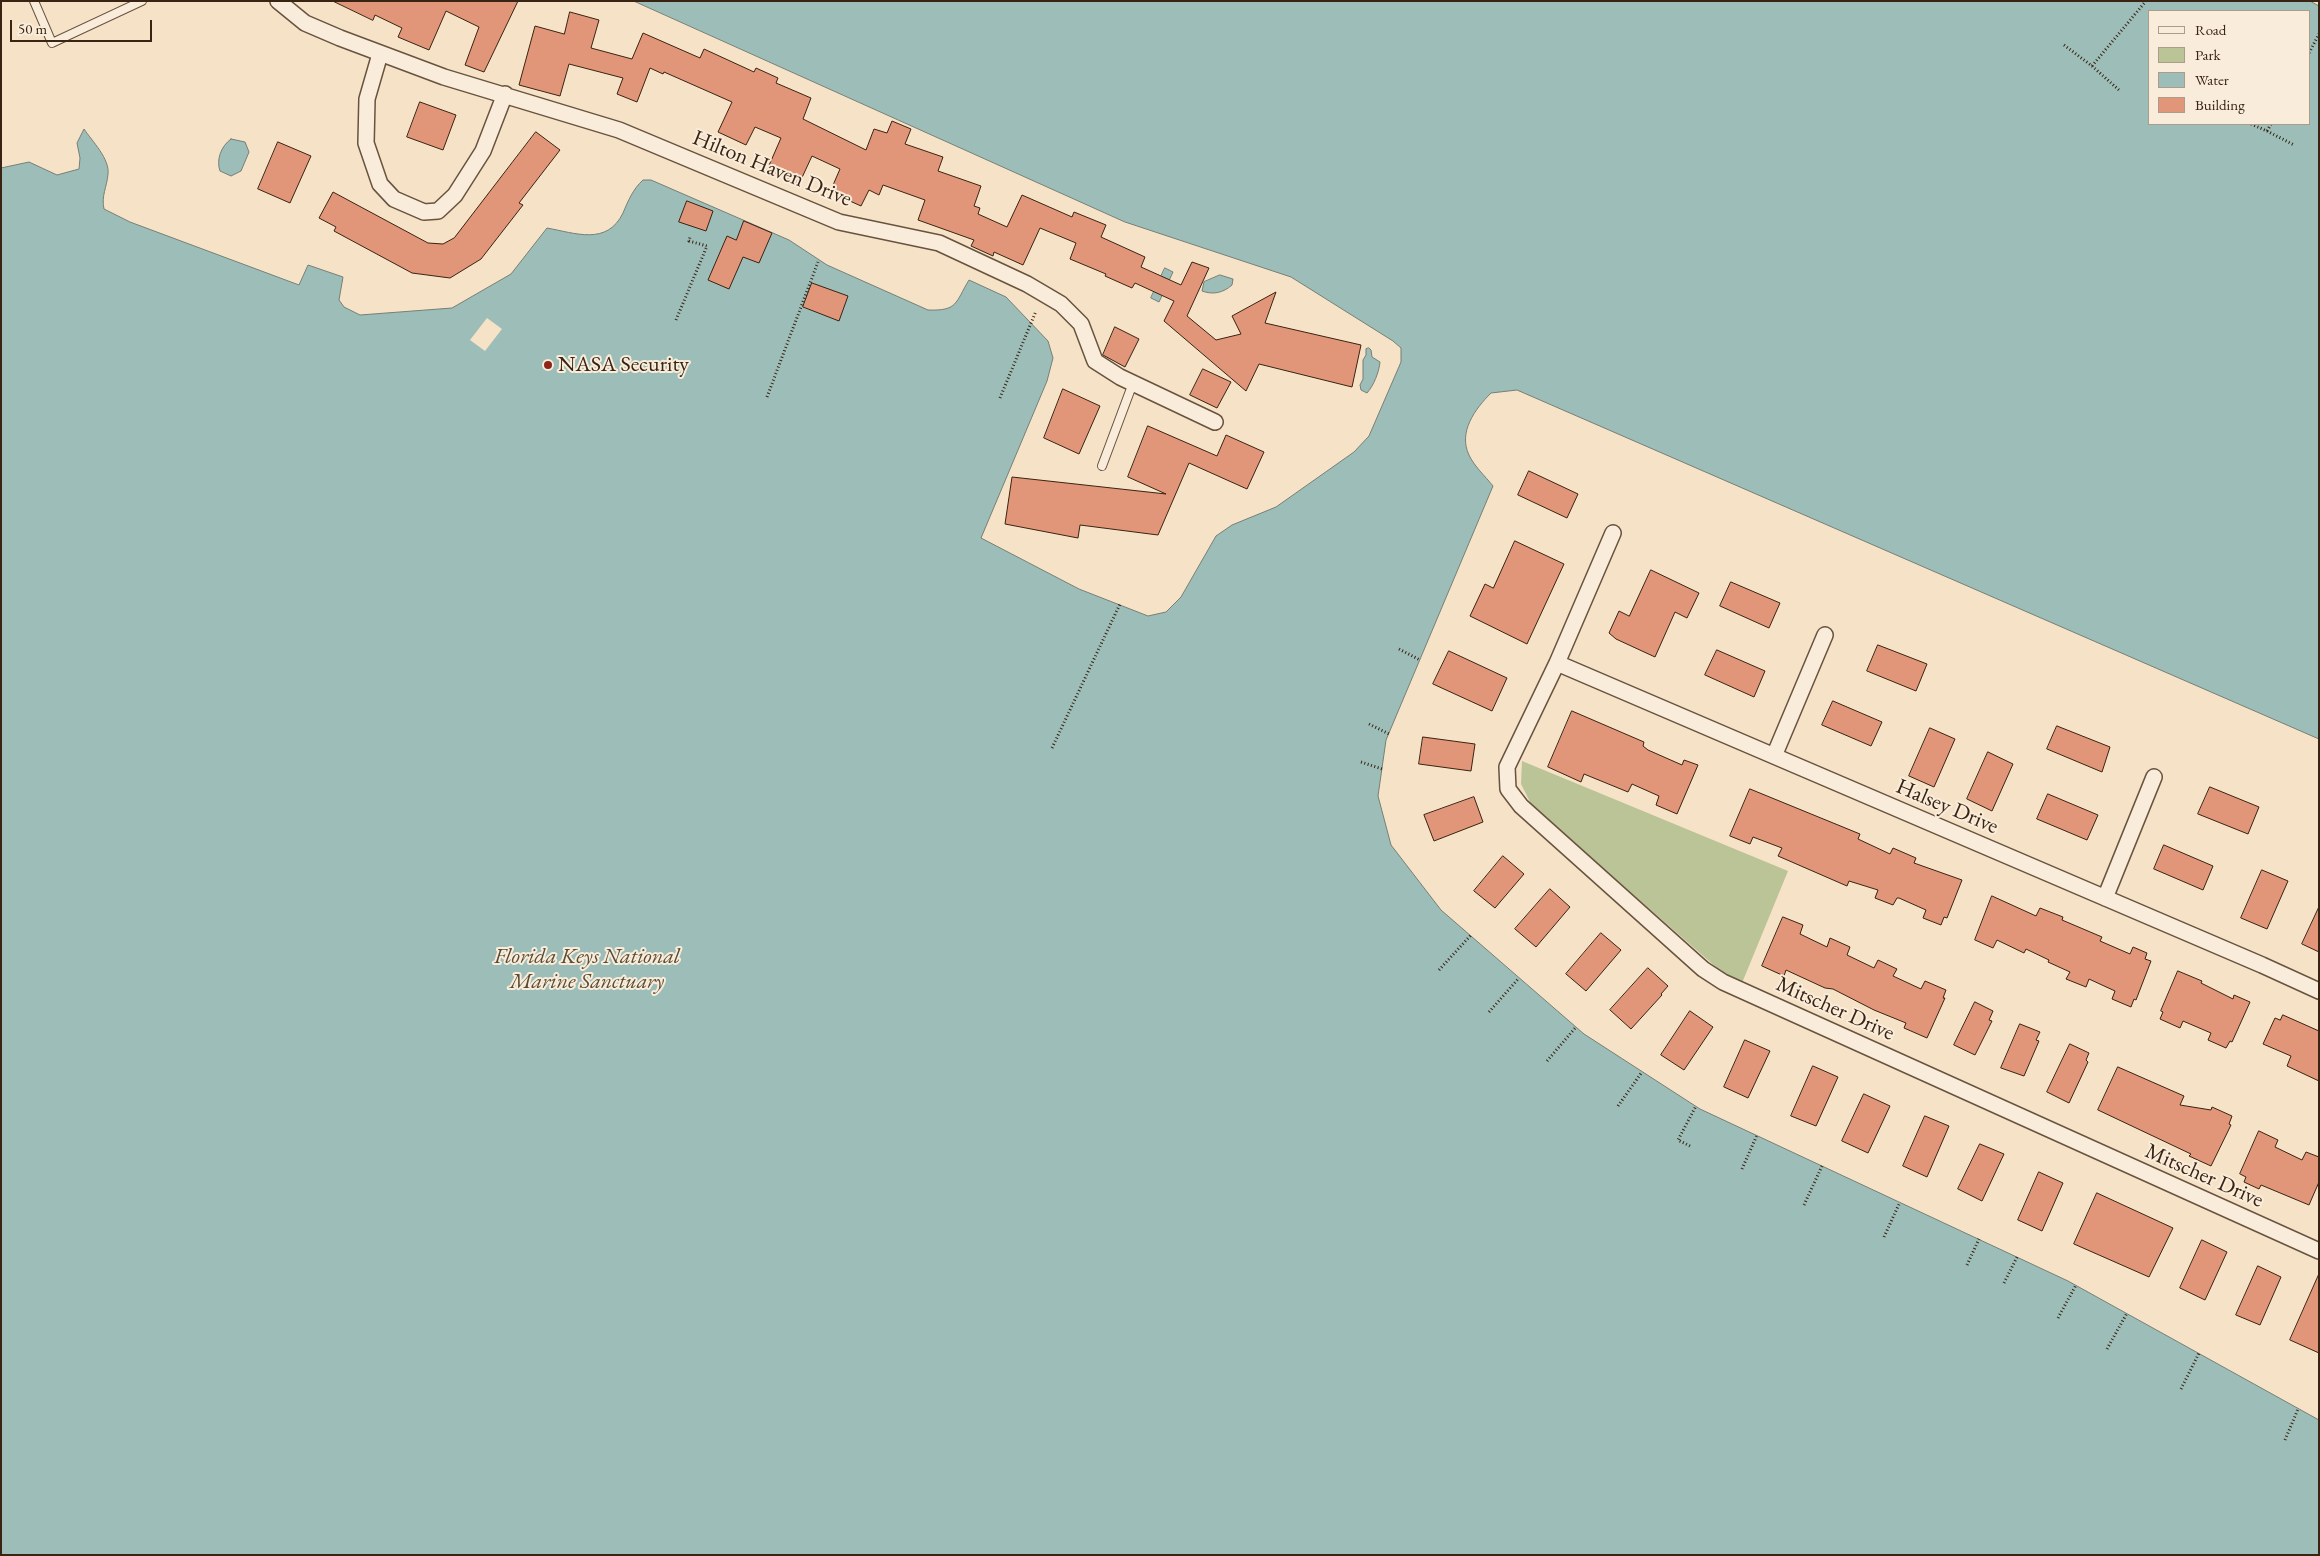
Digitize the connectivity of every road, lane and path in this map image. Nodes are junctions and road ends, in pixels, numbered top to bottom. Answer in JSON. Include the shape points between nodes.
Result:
{"nodes":[{"id":1,"x":34,"y":1,"type":"edge"},
{"id":2,"x":142,"y":1,"type":"edge"},
{"id":3,"x":278,"y":1,"type":"edge"},
{"id":4,"x":2146,"y":1,"type":"edge"},
{"id":5,"x":2319,"y":34,"type":"edge"},
{"id":6,"x":2064,"y":45,"type":"dead end"},
{"id":7,"x":2310,"y":50,"type":"edge"},
{"id":8,"x":380,"y":54,"type":"junction"},
{"id":9,"x":2092,"y":66,"type":"junction"},
{"id":10,"x":2119,"y":90,"type":"dead end"},
{"id":11,"x":505,"y":94,"type":"junction"},
{"id":12,"x":2253,"y":125,"type":"edge"},
{"id":13,"x":2270,"y":125,"type":"edge"},
{"id":14,"x":2267,"y":132,"type":"junction"},
{"id":15,"x":2294,"y":145,"type":"dead end"},
{"id":16,"x":690,"y":237,"type":"dead end"},
{"id":17,"x":818,"y":262,"type":"dead end"},
{"id":18,"x":1036,"y":311,"type":"dead end"},
{"id":19,"x":676,"y":320,"type":"dead end"},
{"id":20,"x":1133,"y":383,"type":"junction"},
{"id":21,"x":767,"y":397,"type":"dead end"},
{"id":22,"x":1000,"y":398,"type":"dead end"},
{"id":23,"x":1215,"y":422,"type":"dead end"},
{"id":24,"x":1102,"y":466,"type":"dead end"},
{"id":25,"x":1613,"y":533,"type":"dead end"},
{"id":26,"x":1120,"y":604,"type":"dead end"},
{"id":27,"x":1825,"y":635,"type":"dead end"},
{"id":28,"x":1399,"y":649,"type":"dead end"},
{"id":29,"x":1420,"y":660,"type":"dead end"},
{"id":30,"x":1557,"y":663,"type":"junction"},
{"id":31,"x":1369,"y":724,"type":"dead end"},
{"id":32,"x":1389,"y":734,"type":"dead end"},
{"id":33,"x":1052,"y":748,"type":"dead end"},
{"id":34,"x":1774,"y":756,"type":"junction"},
{"id":35,"x":1361,"y":762,"type":"dead end"},
{"id":36,"x":1382,"y":769,"type":"dead end"},
{"id":37,"x":2154,"y":777,"type":"dead end"},
{"id":38,"x":2105,"y":898,"type":"junction"},
{"id":39,"x":1470,"y":935,"type":"dead end"},
{"id":40,"x":1439,"y":970,"type":"dead end"},
{"id":41,"x":1519,"y":978,"type":"dead end"},
{"id":42,"x":2319,"y":991,"type":"edge"},
{"id":43,"x":1489,"y":1012,"type":"dead end"},
{"id":44,"x":1576,"y":1027,"type":"dead end"},
{"id":45,"x":1547,"y":1061,"type":"dead end"},
{"id":46,"x":1642,"y":1072,"type":"dead end"},
{"id":47,"x":1618,"y":1106,"type":"dead end"},
{"id":48,"x":1696,"y":1106,"type":"dead end"},
{"id":49,"x":1757,"y":1136,"type":"dead end"},
{"id":50,"x":1690,"y":1146,"type":"dead end"},
{"id":51,"x":1822,"y":1166,"type":"dead end"},
{"id":52,"x":1742,"y":1169,"type":"dead end"},
{"id":53,"x":1900,"y":1202,"type":"dead end"},
{"id":54,"x":1804,"y":1205,"type":"dead end"},
{"id":55,"x":1884,"y":1237,"type":"dead end"},
{"id":56,"x":1979,"y":1239,"type":"dead end"},
{"id":57,"x":2319,"y":1251,"type":"edge"},
{"id":58,"x":2017,"y":1257,"type":"dead end"},
{"id":59,"x":1967,"y":1265,"type":"dead end"},
{"id":60,"x":2004,"y":1283,"type":"dead end"},
{"id":61,"x":2076,"y":1285,"type":"dead end"},
{"id":62,"x":2127,"y":1313,"type":"dead end"},
{"id":63,"x":2058,"y":1318,"type":"dead end"},
{"id":64,"x":2107,"y":1349,"type":"dead end"},
{"id":65,"x":2199,"y":1353,"type":"dead end"},
{"id":66,"x":2180,"y":1390,"type":"dead end"},
{"id":67,"x":2298,"y":1409,"type":"dead end"},
{"id":68,"x":2285,"y":1440,"type":"dead end"}],
"edges":[{"from":1,"to":2,"type":"lane","via":[[52,43]]},
{"from":3,"to":8,"type":"street","name":"Hilton Haven Drive","via":[[305,23]]},
{"from":4,"to":9,"type":"path"},
{"from":5,"to":7,"type":"path"},
{"from":6,"to":9,"type":"path"},
{"from":8,"to":11,"type":"street","name":"Hilton Haven Drive"},
{"from":8,"to":11,"type":"street","via":[[368,99],[366,143],[380,184],[394,198],[424,212],[438,211],[455,195],[483,152]]},
{"from":9,"to":10,"type":"path"},
{"from":11,"to":20,"type":"street","name":"Hilton Haven Drive","via":[[619,130],[839,222],[939,243],[989,265],[1061,304],[1081,324],[1095,362]]},
{"from":12,"to":14,"type":"path"},
{"from":13,"to":14,"type":"path"},
{"from":14,"to":15,"type":"path"},
{"from":16,"to":19,"type":"path","via":[[689,241],[707,246]]},
{"from":17,"to":21,"type":"path"},
{"from":18,"to":22,"type":"path"},
{"from":20,"to":23,"type":"street","name":"Hilton Haven Drive"},
{"from":20,"to":24,"type":"lane"},
{"from":25,"to":30,"type":"street","name":"Mitscher Drive"},
{"from":26,"to":33,"type":"path"},
{"from":27,"to":34,"type":"street"},
{"from":28,"to":29,"type":"path"},
{"from":30,"to":34,"type":"street","name":"Halsey Drive"},
{"from":30,"to":57,"type":"street","name":"Mitscher Drive","via":[[1507,766],[1508,789],[1521,806],[1703,969],[1723,982]]},
{"from":31,"to":32,"type":"path"},
{"from":34,"to":38,"type":"street","name":"Halsey Drive"},
{"from":35,"to":36,"type":"path"},
{"from":37,"to":38,"type":"street"},
{"from":38,"to":42,"type":"street","name":"Halsey Drive"},
{"from":39,"to":40,"type":"path"},
{"from":41,"to":43,"type":"path"},
{"from":44,"to":45,"type":"path"},
{"from":46,"to":47,"type":"path"},
{"from":48,"to":50,"type":"path","via":[[1678,1140]]},
{"from":49,"to":52,"type":"path"},
{"from":51,"to":54,"type":"path"},
{"from":53,"to":55,"type":"path"},
{"from":56,"to":59,"type":"path"},
{"from":58,"to":60,"type":"path"},
{"from":61,"to":63,"type":"path"},
{"from":62,"to":64,"type":"path"},
{"from":65,"to":66,"type":"path"},
{"from":67,"to":68,"type":"path"}]}
